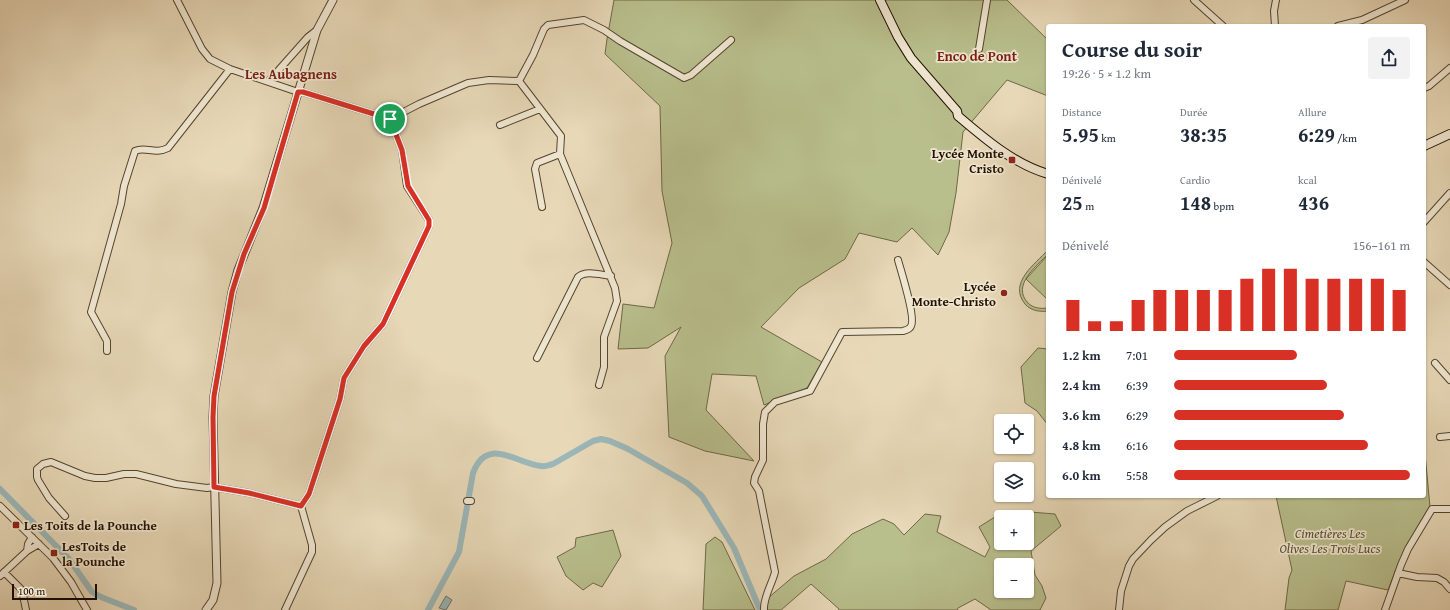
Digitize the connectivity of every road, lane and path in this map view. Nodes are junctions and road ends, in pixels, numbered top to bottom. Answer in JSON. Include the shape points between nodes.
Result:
{"nodes":[{"id":1,"x":177,"y":0,"type":"edge"},
{"id":2,"x":333,"y":0,"type":"edge"},
{"id":3,"x":880,"y":0,"type":"edge"},
{"id":4,"x":987,"y":0,"type":"edge"},
{"id":5,"x":1194,"y":0,"type":"edge"},
{"id":6,"x":1276,"y":0,"type":"edge"},
{"id":7,"x":1405,"y":0,"type":"edge"},
{"id":8,"x":1221,"y":24,"type":"edge"},
{"id":9,"x":1275,"y":24,"type":"edge"},
{"id":10,"x":1346,"y":24,"type":"edge"},
{"id":11,"x":317,"y":30,"type":"junction"},
{"id":12,"x":731,"y":40,"type":"dead end"},
{"id":13,"x":979,"y":49,"type":"dead end"},
{"id":14,"x":1450,"y":68,"type":"edge"},
{"id":15,"x":230,"y":69,"type":"junction"},
{"id":16,"x":519,"y":81,"type":"junction"},
{"id":17,"x":269,"y":82,"type":"junction"},
{"id":18,"x":1426,"y":87,"type":"edge"},
{"id":19,"x":298,"y":92,"type":"junction"},
{"id":20,"x":540,"y":109,"type":"junction"},
{"id":21,"x":390,"y":119,"type":"junction"},
{"id":22,"x":500,"y":125,"type":"dead end"},
{"id":23,"x":1450,"y":134,"type":"edge"},
{"id":24,"x":1426,"y":145,"type":"edge"},
{"id":25,"x":560,"y":154,"type":"junction"},
{"id":26,"x":1046,"y":173,"type":"edge"},
{"id":27,"x":1450,"y":193,"type":"edge"},
{"id":28,"x":542,"y":207,"type":"dead end"},
{"id":29,"x":1426,"y":220,"type":"edge"},
{"id":30,"x":898,"y":260,"type":"dead end"},
{"id":31,"x":1426,"y":264,"type":"edge"},
{"id":32,"x":611,"y":276,"type":"junction"},
{"id":33,"x":1450,"y":285,"type":"edge"},
{"id":34,"x":107,"y":351,"type":"dead end"},
{"id":35,"x":537,"y":358,"type":"dead end"},
{"id":36,"x":1435,"y":363,"type":"dead end"},
{"id":37,"x":1450,"y":380,"type":"edge"},
{"id":38,"x":599,"y":385,"type":"dead end"},
{"id":39,"x":1450,"y":436,"type":"edge"},
{"id":40,"x":1440,"y":438,"type":"dead end"},
{"id":41,"x":214,"y":487,"type":"junction"},
{"id":42,"x":1213,"y":498,"type":"edge"},
{"id":43,"x":0,"y":506,"type":"edge"},
{"id":44,"x":301,"y":506,"type":"junction"},
{"id":45,"x":1450,"y":509,"type":"edge"},
{"id":46,"x":65,"y":516,"type":"dead end"},
{"id":47,"x":32,"y":536,"type":"junction"},
{"id":48,"x":39,"y":544,"type":"junction"},
{"id":49,"x":27,"y":551,"type":"junction"},
{"id":50,"x":1398,"y":573,"type":"junction"},
{"id":51,"x":2,"y":574,"type":"edge"},
{"id":52,"x":1450,"y":589,"type":"edge"},
{"id":53,"x":26,"y":610,"type":"edge"},
{"id":54,"x":88,"y":610,"type":"edge"},
{"id":55,"x":206,"y":610,"type":"edge"},
{"id":56,"x":285,"y":610,"type":"edge"},
{"id":57,"x":764,"y":610,"type":"edge"},
{"id":58,"x":1119,"y":610,"type":"edge"},
{"id":59,"x":1384,"y":610,"type":"edge"}],
"edges":[{"from":1,"to":15,"type":"street","via":[[202,49],[210,59]]},
{"from":2,"to":11,"type":"street"},
{"from":3,"to":26,"type":"main road","via":[[911,58],[958,116],[998,148]]},
{"from":4,"to":13,"type":"street"},
{"from":5,"to":8,"type":"street"},
{"from":6,"to":9,"type":"street"},
{"from":7,"to":10,"type":"street","via":[[1362,20]]},
{"from":11,"to":17,"type":"street"},
{"from":11,"to":19,"type":"street"},
{"from":12,"to":16,"type":"street","via":[[691,75],[684,78],[604,30],[584,20],[573,20],[546,26]]},
{"from":14,"to":18,"type":"street"},
{"from":15,"to":17,"type":"street"},
{"from":15,"to":34,"type":"street","via":[[168,148],[160,152],[139,149],[135,151],[91,312],[107,341]]},
{"from":16,"to":20,"type":"street"},
{"from":16,"to":21,"type":"street","via":[[489,80],[468,83]]},
{"from":17,"to":19,"type":"street"},
{"from":19,"to":21,"type":"street"},
{"from":19,"to":41,"type":"street","via":[[264,208],[244,254],[232,292],[214,396]]},
{"from":20,"to":22,"type":"street"},
{"from":20,"to":25,"type":"street","via":[[561,136]]},
{"from":21,"to":44,"type":"street","via":[[402,150],[408,186],[429,220],[429,226],[383,324],[364,346],[344,378],[340,399],[309,494]]},
{"from":23,"to":24,"type":"main road"},
{"from":25,"to":28,"type":"street","via":[[537,163],[534,169]]},
{"from":25,"to":32,"type":"street"},
{"from":27,"to":29,"type":"street"},
{"from":30,"to":57,"type":"street","via":[[912,315],[912,326],[903,331],[842,332],[810,391],[775,402],[766,412],[763,424],[764,460],[754,483],[760,498],[775,572],[763,604]]},
{"from":31,"to":33,"type":"street"},
{"from":32,"to":35,"type":"street","via":[[586,273],[578,277]]},
{"from":32,"to":38,"type":"street","via":[[617,301],[604,337],[604,367]]},
{"from":36,"to":37,"type":"street"},
{"from":39,"to":40,"type":"street"},
{"from":41,"to":44,"type":"street"},
{"from":41,"to":46,"type":"street","via":[[176,484],[131,473],[95,478],[51,462],[43,464],[37,469],[38,480]]},
{"from":41,"to":55,"type":"street","via":[[217,583],[213,600]]},
{"from":42,"to":58,"type":"street","via":[[1187,511],[1165,527],[1133,558],[1121,591]]},
{"from":43,"to":47,"type":"street"},
{"from":44,"to":56,"type":"street","via":[[312,552]]},
{"from":45,"to":50,"type":"street","via":[[1432,509]]},
{"from":47,"to":48,"type":"street"},
{"from":47,"to":49,"type":"street"},
{"from":48,"to":49,"type":"street"},
{"from":48,"to":54,"type":"street","via":[[71,582]]},
{"from":49,"to":51,"type":"street"},
{"from":50,"to":52,"type":"street","via":[[1437,578]]},
{"from":50,"to":59,"type":"street"},
{"from":51,"to":53,"type":"street","via":[[22,590]]}]}
